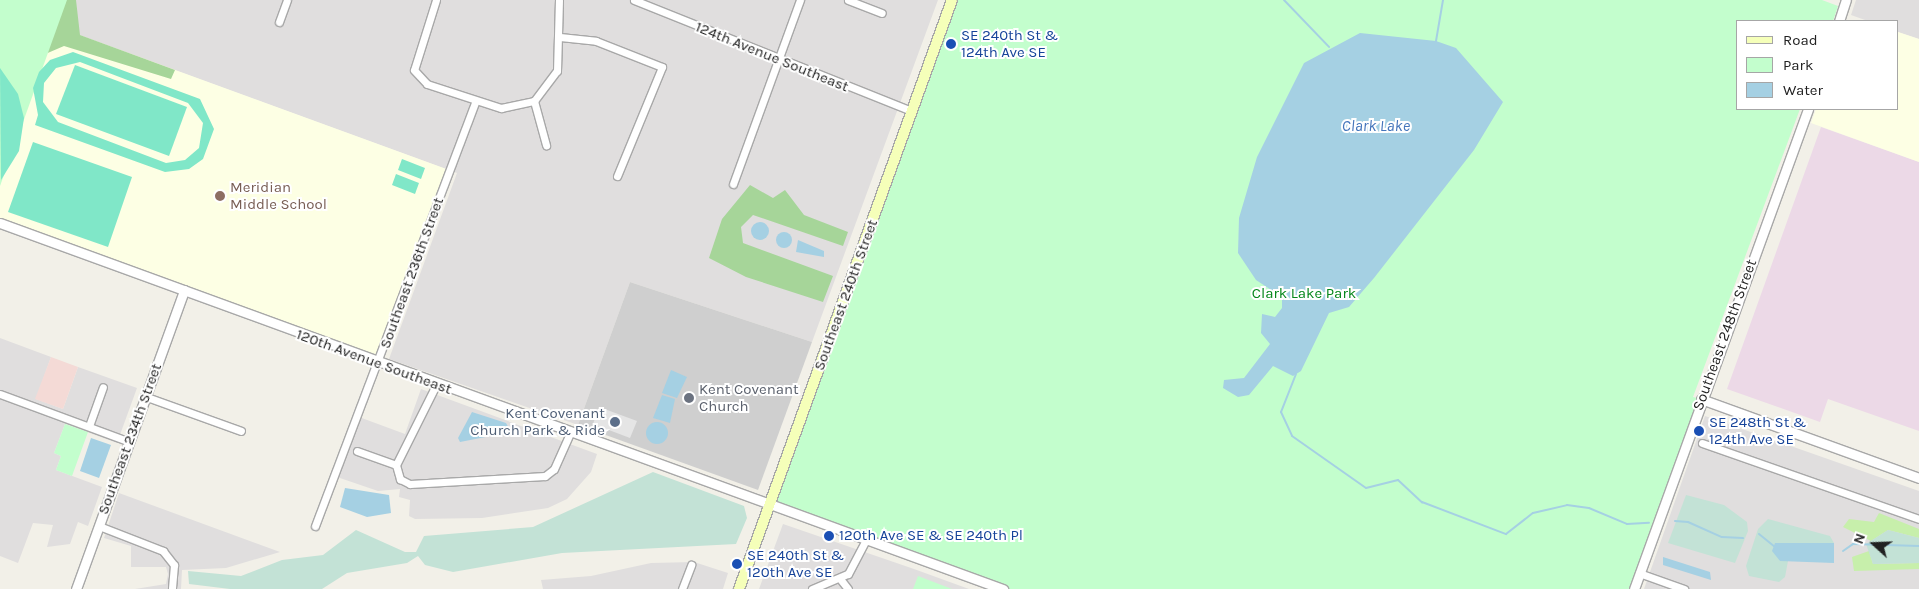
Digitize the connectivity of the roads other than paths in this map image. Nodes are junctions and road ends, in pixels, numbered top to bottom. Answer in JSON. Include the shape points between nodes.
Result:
{"nodes":[{"id":1,"x":288,"y":0,"type":"edge"},
{"id":2,"x":436,"y":0,"type":"edge"},
{"id":3,"x":558,"y":0,"type":"edge"},
{"id":4,"x":634,"y":0,"type":"edge"},
{"id":5,"x":800,"y":0,"type":"edge"},
{"id":6,"x":848,"y":0,"type":"edge"},
{"id":7,"x":952,"y":0,"type":"edge"},
{"id":8,"x":1846,"y":0,"type":"edge"},
{"id":9,"x":882,"y":13,"type":"dead end"},
{"id":10,"x":1839,"y":20,"type":"edge"},
{"id":11,"x":279,"y":22,"type":"dead end"},
{"id":12,"x":560,"y":37,"type":"junction"},
{"id":13,"x":778,"y":61,"type":"junction"},
{"id":14,"x":534,"y":101,"type":"junction"},
{"id":15,"x":475,"y":102,"type":"junction"},
{"id":16,"x":1808,"y":110,"type":"edge"},
{"id":17,"x":912,"y":111,"type":"junction"},
{"id":18,"x":546,"y":145,"type":"dead end"},
{"id":19,"x":617,"y":176,"type":"dead end"},
{"id":20,"x":733,"y":184,"type":"dead end"},
{"id":21,"x":0,"y":223,"type":"edge"},
{"id":22,"x":184,"y":290,"type":"junction"},
{"id":23,"x":378,"y":364,"type":"junction"},
{"id":24,"x":436,"y":385,"type":"junction"},
{"id":25,"x":103,"y":387,"type":"dead end"},
{"id":26,"x":0,"y":394,"type":"edge"},
{"id":27,"x":144,"y":396,"type":"junction"},
{"id":28,"x":1701,"y":400,"type":"junction"},
{"id":29,"x":89,"y":426,"type":"junction"},
{"id":30,"x":241,"y":432,"type":"dead end"},
{"id":31,"x":571,"y":432,"type":"junction"},
{"id":32,"x":128,"y":441,"type":"junction"},
{"id":33,"x":1702,"y":443,"type":"dead end"},
{"id":34,"x":357,"y":451,"type":"dead end"},
{"id":35,"x":396,"y":465,"type":"junction"},
{"id":36,"x":1919,"y":478,"type":"edge"},
{"id":37,"x":770,"y":504,"type":"junction"},
{"id":38,"x":1919,"y":519,"type":"edge"},
{"id":39,"x":99,"y":526,"type":"junction"},
{"id":40,"x":315,"y":526,"type":"dead end"},
{"id":41,"x":867,"y":538,"type":"junction"},
{"id":42,"x":691,"y":565,"type":"dead end"},
{"id":43,"x":1639,"y":573,"type":"junction"},
{"id":44,"x":841,"y":580,"type":"junction"},
{"id":45,"x":76,"y":589,"type":"edge"},
{"id":46,"x":172,"y":589,"type":"edge"},
{"id":47,"x":682,"y":589,"type":"edge"},
{"id":48,"x":739,"y":589,"type":"edge"},
{"id":49,"x":812,"y":589,"type":"edge"},
{"id":50,"x":848,"y":589,"type":"edge"},
{"id":51,"x":1003,"y":589,"type":"edge"},
{"id":52,"x":1634,"y":589,"type":"edge"},
{"id":53,"x":1684,"y":589,"type":"edge"}],
"edges":[{"from":1,"to":11,"type":"street"},
{"from":2,"to":15,"type":"street","via":[[414,70],[427,84]]},
{"from":3,"to":12,"type":"street"},
{"from":4,"to":13,"type":"street","name":"124th Avenue Southeast"},
{"from":5,"to":13,"type":"street"},
{"from":6,"to":9,"type":"street"},
{"from":7,"to":17,"type":"main road","name":"Southeast 240th Street"},
{"from":8,"to":10,"type":"street"},
{"from":12,"to":14,"type":"street","via":[[557,71]]},
{"from":12,"to":19,"type":"street","via":[[596,41],[662,67]]},
{"from":13,"to":17,"type":"street","name":"124th Avenue Southeast"},
{"from":13,"to":20,"type":"street"},
{"from":14,"to":15,"type":"street","via":[[509,108]]},
{"from":14,"to":18,"type":"street"},
{"from":15,"to":23,"type":"street","name":"Southeast 236th Street"},
{"from":16,"to":28,"type":"street","name":"Southeast 248th Street"},
{"from":17,"to":37,"type":"main road","name":"Southeast 240th Street"},
{"from":21,"to":22,"type":"street","name":"120th Avenue Southeast"},
{"from":22,"to":23,"type":"street","name":"120th Avenue Southeast"},
{"from":22,"to":27,"type":"street","name":"Southeast 234th Street"},
{"from":23,"to":24,"type":"street","name":"120th Avenue Southeast"},
{"from":23,"to":40,"type":"street","name":"Southeast 236th Street"},
{"from":24,"to":31,"type":"street","name":"120th Avenue Southeast"},
{"from":24,"to":35,"type":"street"},
{"from":25,"to":29,"type":"street"},
{"from":26,"to":29,"type":"street"},
{"from":27,"to":30,"type":"street"},
{"from":27,"to":32,"type":"street","name":"Southeast 234th Street"},
{"from":28,"to":36,"type":"street"},
{"from":28,"to":43,"type":"street","name":"Southeast 248th Street"},
{"from":29,"to":32,"type":"street"},
{"from":31,"to":35,"type":"street","via":[[554,469],[545,476],[420,486],[400,479]]},
{"from":31,"to":37,"type":"street","name":"120th Avenue Southeast"},
{"from":32,"to":39,"type":"street","name":"Southeast 234th Street"},
{"from":33,"to":38,"type":"street"},
{"from":34,"to":35,"type":"street"},
{"from":37,"to":41,"type":"street","name":"120th Avenue Southeast"},
{"from":37,"to":48,"type":"main road","name":"Southeast 240th Street"},
{"from":39,"to":45,"type":"street","name":"Southeast 234th Street"},
{"from":39,"to":46,"type":"street","via":[[163,551],[174,565]]},
{"from":41,"to":44,"type":"street","via":[[858,561]]},
{"from":41,"to":51,"type":"street","name":"120th Avenue Southeast"},
{"from":42,"to":47,"type":"street"},
{"from":43,"to":52,"type":"street","name":"Southeast 248th Street"},
{"from":43,"to":53,"type":"street"},
{"from":44,"to":49,"type":"street"},
{"from":44,"to":50,"type":"street"}]}
